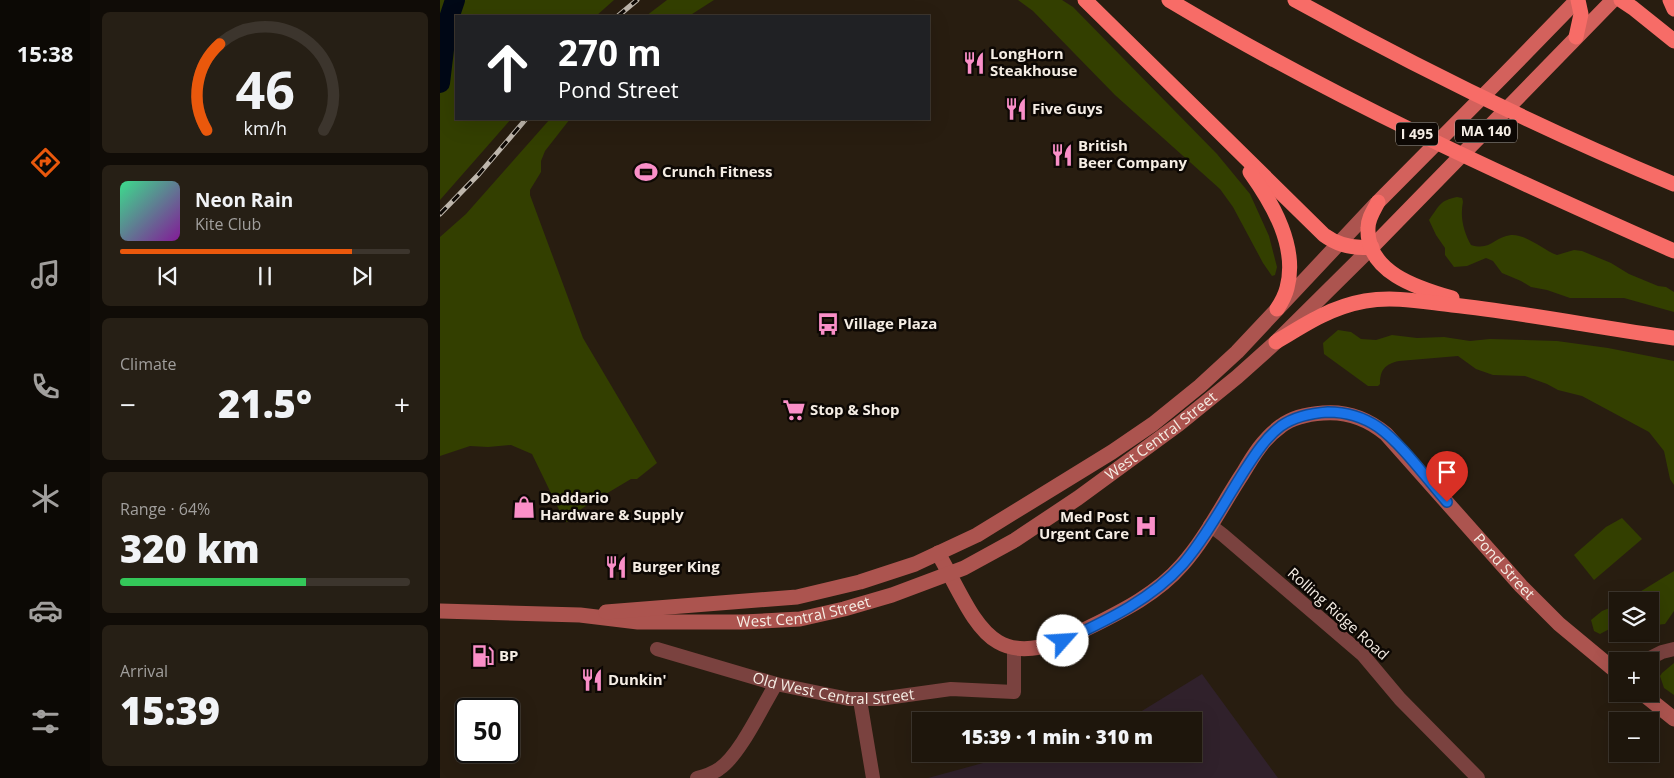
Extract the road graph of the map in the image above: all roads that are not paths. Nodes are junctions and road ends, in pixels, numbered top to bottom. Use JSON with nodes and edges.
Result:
{"nodes":[{"id":1,"x":1085,"y":0,"type":"edge"},
{"id":2,"x":1169,"y":0,"type":"edge"},
{"id":3,"x":1295,"y":0,"type":"edge"},
{"id":4,"x":1578,"y":0,"type":"edge"},
{"id":5,"x":1613,"y":0,"type":"edge"},
{"id":6,"x":1621,"y":0,"type":"edge"},
{"id":7,"x":1670,"y":0,"type":"edge"},
{"id":8,"x":1674,"y":9,"type":"edge"},
{"id":9,"x":1576,"y":37,"type":"junction"},
{"id":10,"x":1674,"y":41,"type":"edge"},
{"id":11,"x":1227,"y":140,"type":"junction"},
{"id":12,"x":1674,"y":184,"type":"edge"},
{"id":13,"x":1378,"y":202,"type":"junction"},
{"id":14,"x":1338,"y":244,"type":"junction"},
{"id":15,"x":1372,"y":247,"type":"junction"},
{"id":16,"x":1674,"y":251,"type":"edge"},
{"id":17,"x":1277,"y":309,"type":"junction"},
{"id":18,"x":1498,"y":310,"type":"junction"},
{"id":19,"x":1674,"y":338,"type":"edge"},
{"id":20,"x":1276,"y":342,"type":"junction"},
{"id":21,"x":1210,"y":525,"type":"junction"},
{"id":22,"x":938,"y":553,"type":"junction"},
{"id":23,"x":950,"y":574,"type":"junction"},
{"id":24,"x":440,"y":611,"type":"edge"},
{"id":25,"x":580,"y":615,"type":"junction"},
{"id":26,"x":1014,"y":648,"type":"junction"},
{"id":27,"x":657,"y":649,"type":"dead end"},
{"id":28,"x":1674,"y":649,"type":"edge"},
{"id":29,"x":1659,"y":654,"type":"edge"},
{"id":30,"x":1609,"y":666,"type":"edge"},
{"id":31,"x":776,"y":684,"type":"junction"},
{"id":32,"x":860,"y":700,"type":"junction"},
{"id":33,"x":1653,"y":702,"type":"edge"},
{"id":34,"x":1674,"y":719,"type":"edge"},
{"id":35,"x":697,"y":778,"type":"edge"},
{"id":36,"x":873,"y":778,"type":"edge"},
{"id":37,"x":1478,"y":778,"type":"edge"}],
"edges":[{"from":1,"to":11,"type":"highway"},
{"from":2,"to":16,"type":"highway","number":"I 495"},
{"from":3,"to":12,"type":"highway"},
{"from":4,"to":9,"type":"highway"},
{"from":4,"to":13,"type":"main road","name":"West Central Street","number":"MA 140"},
{"from":5,"to":9,"type":"main road","name":"West Central Street","number":"MA 140"},
{"from":6,"to":10,"type":"highway"},
{"from":7,"to":8,"type":"highway"},
{"from":9,"to":15,"type":"main road","name":"West Central Street","number":"MA 140"},
{"from":11,"to":14,"type":"highway"},
{"from":11,"to":17,"type":"highway"},
{"from":13,"to":14,"type":"main road","name":"West Central Street","number":"MA 140"},
{"from":13,"to":15,"type":"highway"},
{"from":14,"to":15,"type":"highway"},
{"from":14,"to":17,"type":"main road","name":"West Central Street","number":"MA 140"},
{"from":15,"to":18,"type":"highway"},
{"from":15,"to":20,"type":"main road","name":"West Central Street","number":"MA 140"},
{"from":17,"to":22,"type":"main road","name":"West Central Street","number":"MA 140"},
{"from":18,"to":19,"type":"highway"},
{"from":18,"to":20,"type":"highway"},
{"from":20,"to":23,"type":"main road","name":"West Central Street","number":"MA 140"},
{"from":21,"to":26,"type":"main road"},
{"from":21,"to":30,"type":"main road","name":"Pond Street"},
{"from":21,"to":37,"type":"street","name":"Rolling Ridge Road"},
{"from":22,"to":23,"type":"main road"},
{"from":22,"to":25,"type":"main road","name":"West Central Street","number":"MA 140"},
{"from":23,"to":25,"type":"main road","name":"West Central Street","number":"MA 140"},
{"from":23,"to":26,"type":"main road"},
{"from":24,"to":25,"type":"main road","name":"West Central Street","number":"MA 140"},
{"from":26,"to":32,"type":"street","name":"Old West Central Street"},
{"from":27,"to":31,"type":"street","name":"Old West Central Street"},
{"from":28,"to":29,"type":"street"},
{"from":31,"to":32,"type":"street","name":"Old West Central Street"},
{"from":31,"to":35,"type":"street"},
{"from":32,"to":36,"type":"street"},
{"from":33,"to":34,"type":"main road"}]}
